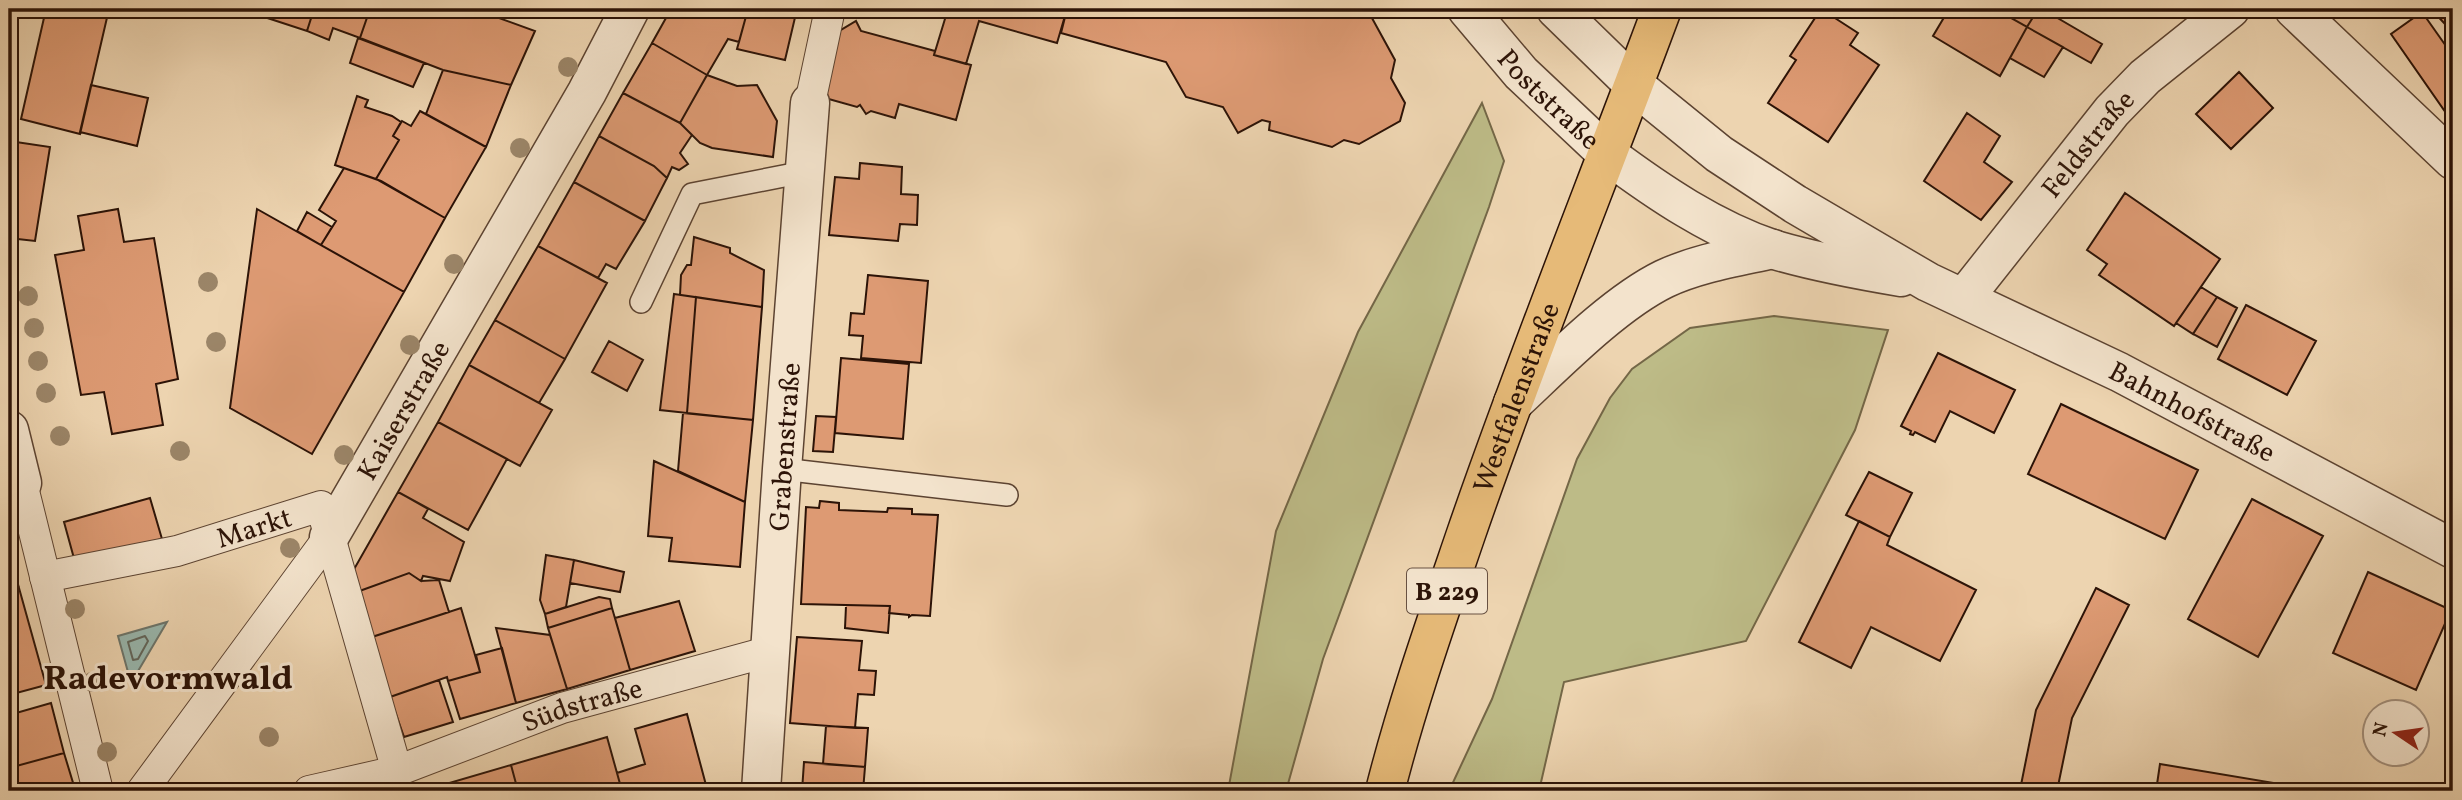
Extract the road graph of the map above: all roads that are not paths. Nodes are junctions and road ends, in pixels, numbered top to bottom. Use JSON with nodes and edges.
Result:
{"nodes":[{"id":1,"x":830,"y":9,"type":"edge"},
{"id":2,"x":1467,"y":9,"type":"edge"},
{"id":3,"x":1556,"y":9,"type":"edge"},
{"id":4,"x":1662,"y":9,"type":"edge"},
{"id":5,"x":2230,"y":9,"type":"edge"},
{"id":6,"x":2294,"y":9,"type":"edge"},
{"id":7,"x":624,"y":10,"type":"edge"},
{"id":8,"x":1634,"y":86,"type":"junction"},
{"id":9,"x":810,"y":103,"type":"joint"},
{"id":10,"x":1607,"y":154,"type":"junction"},
{"id":11,"x":2453,"y":160,"type":"edge"},
{"id":12,"x":804,"y":172,"type":"junction"},
{"id":13,"x":1773,"y":249,"type":"junction"},
{"id":14,"x":1928,"y":282,"type":"junction"},
{"id":15,"x":1964,"y":298,"type":"junction"},
{"id":16,"x":641,"y":302,"type":"dead end"},
{"id":17,"x":1513,"y":402,"type":"junction"},
{"id":18,"x":9,"y":430,"type":"edge"},
{"id":19,"x":782,"y":469,"type":"junction"},
{"id":20,"x":15,"y":484,"type":"edge"},
{"id":21,"x":1007,"y":495,"type":"dead end"},
{"id":22,"x":329,"y":537,"type":"junction"},
{"id":23,"x":2453,"y":549,"type":"edge"},
{"id":24,"x":45,"y":577,"type":"junction"},
{"id":25,"x":771,"y":651,"type":"junction"},
{"id":26,"x":397,"y":771,"type":"junction"},
{"id":27,"x":98,"y":791,"type":"edge"},
{"id":28,"x":142,"y":791,"type":"edge"},
{"id":29,"x":309,"y":791,"type":"edge"},
{"id":30,"x":761,"y":791,"type":"edge"},
{"id":31,"x":1385,"y":791,"type":"edge"}],
"edges":[{"from":1,"to":9,"type":"street"},
{"from":2,"to":10,"type":"street","name":"Poststraße"},
{"from":3,"to":8,"type":"street"},
{"from":4,"to":8,"type":"main road","name":"Westfalenstraße","number":"B 229"},
{"from":5,"to":15,"type":"street","name":"Feldstraße"},
{"from":6,"to":11,"type":"street"},
{"from":7,"to":22,"type":"street","name":"Kaiserstraße"},
{"from":8,"to":10,"type":"main road","name":"Westfalenstraße","number":"B 229"},
{"from":8,"to":14,"type":"street","name":"Bahnhofstraße"},
{"from":9,"to":12,"type":"street","name":"Grabenstraße"},
{"from":10,"to":13,"type":"street","name":"Bahnhofstraße"},
{"from":10,"to":17,"type":"main road","name":"Westfalenstraße","number":"B 229"},
{"from":12,"to":16,"type":"lane"},
{"from":12,"to":19,"type":"street","name":"Grabenstraße"},
{"from":13,"to":14,"type":"street","name":"Bahnhofstraße"},
{"from":13,"to":17,"type":"street"},
{"from":14,"to":15,"type":"street","name":"Bahnhofstraße"},
{"from":15,"to":23,"type":"street","name":"Bahnhofstraße"},
{"from":17,"to":31,"type":"main road","name":"Westfalenstraße","number":"B 229"},
{"from":18,"to":20,"type":"street"},
{"from":19,"to":21,"type":"lane"},
{"from":19,"to":25,"type":"street","name":"Grabenstraße"},
{"from":20,"to":24,"type":"street"},
{"from":22,"to":24,"type":"street","name":"Markt"},
{"from":22,"to":26,"type":"street","name":"Markt"},
{"from":22,"to":28,"type":"street","name":"Kaiserstraße"},
{"from":24,"to":27,"type":"street"},
{"from":25,"to":26,"type":"street","name":"Südstraße"},
{"from":25,"to":30,"type":"street","name":"Grabenstraße"},
{"from":26,"to":29,"type":"street"}]}
